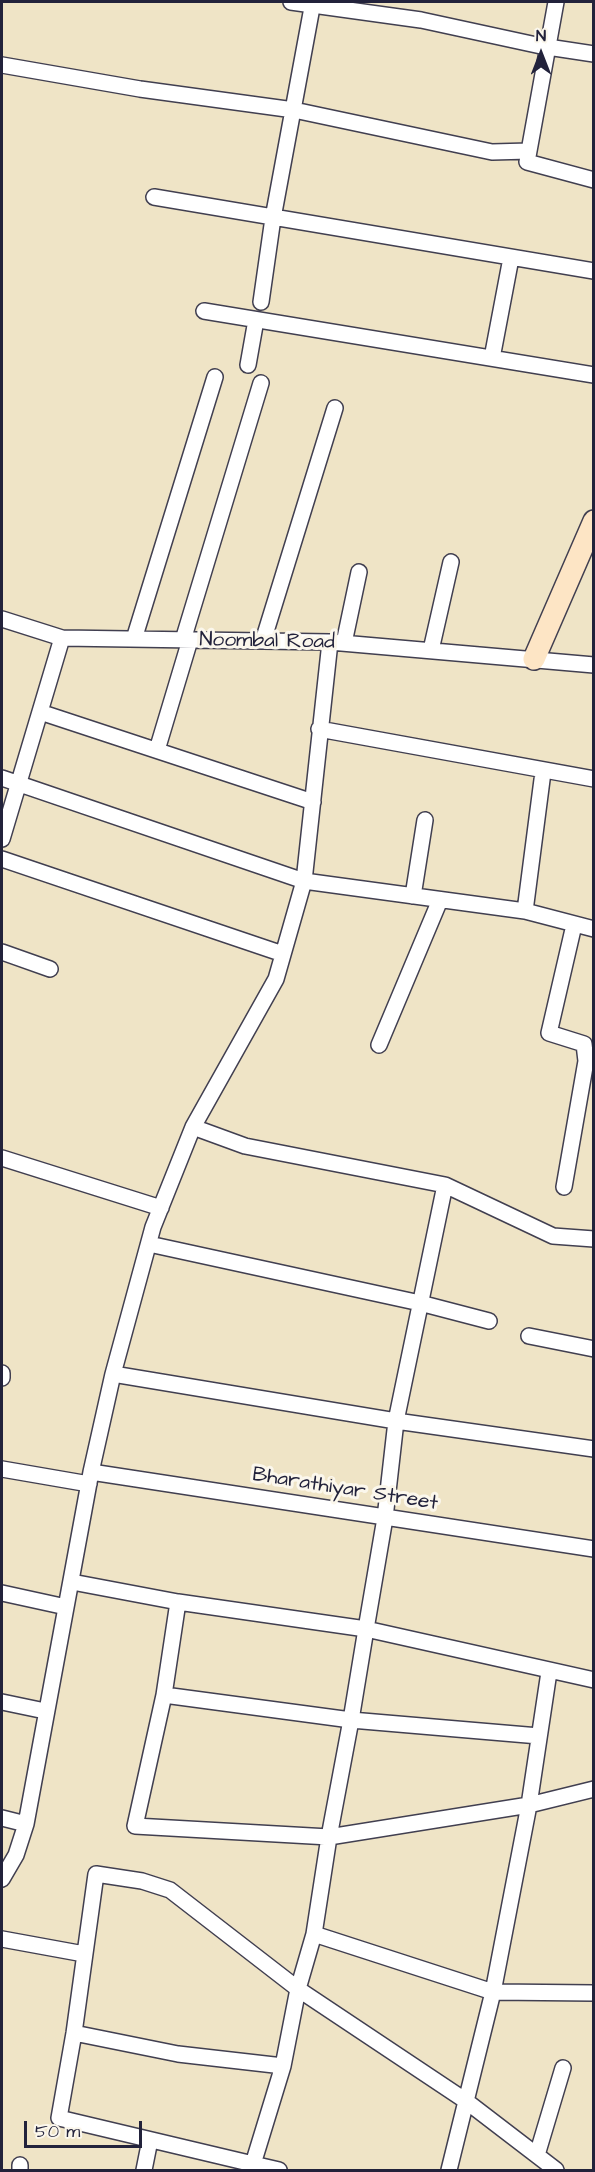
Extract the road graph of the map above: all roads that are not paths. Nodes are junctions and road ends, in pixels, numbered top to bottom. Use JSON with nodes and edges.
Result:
{"nodes":[{"id":1,"x":291,"y":2,"type":"edge"},
{"id":2,"x":556,"y":2,"type":"edge"},
{"id":3,"x":313,"y":3,"type":"edge"},
{"id":4,"x":546,"y":47,"type":"junction"},
{"id":5,"x":594,"y":54,"type":"edge"},
{"id":6,"x":2,"y":65,"type":"edge"},
{"id":7,"x":294,"y":110,"type":"junction"},
{"id":8,"x":528,"y":151,"type":"junction"},
{"id":9,"x":594,"y":180,"type":"edge"},
{"id":10,"x":154,"y":197,"type":"dead end"},
{"id":11,"x":273,"y":218,"type":"junction"},
{"id":12,"x":511,"y":258,"type":"junction"},
{"id":13,"x":594,"y":271,"type":"edge"},
{"id":14,"x":261,"y":302,"type":"dead end"},
{"id":15,"x":204,"y":312,"type":"dead end"},
{"id":16,"x":256,"y":320,"type":"junction"},
{"id":17,"x":492,"y":358,"type":"junction"},
{"id":18,"x":248,"y":365,"type":"dead end"},
{"id":19,"x":594,"y":375,"type":"edge"},
{"id":20,"x":215,"y":377,"type":"dead end"},
{"id":21,"x":261,"y":383,"type":"dead end"},
{"id":22,"x":335,"y":408,"type":"dead end"},
{"id":23,"x":594,"y":520,"type":"edge"},
{"id":24,"x":450,"y":562,"type":"dead end"},
{"id":25,"x":359,"y":572,"type":"dead end"},
{"id":26,"x":2,"y":619,"type":"edge"},
{"id":27,"x":62,"y":638,"type":"junction"},
{"id":28,"x":134,"y":639,"type":"junction"},
{"id":29,"x":186,"y":640,"type":"junction"},
{"id":30,"x":263,"y":641,"type":"junction"},
{"id":31,"x":337,"y":643,"type":"junction"},
{"id":32,"x":431,"y":650,"type":"junction"},
{"id":33,"x":534,"y":659,"type":"junction"},
{"id":34,"x":594,"y":665,"type":"edge"},
{"id":35,"x":39,"y":712,"type":"junction"},
{"id":36,"x":319,"y":729,"type":"junction"},
{"id":37,"x":156,"y":750,"type":"junction"},
{"id":38,"x":543,"y":772,"type":"junction"},
{"id":39,"x":2,"y":778,"type":"edge"},
{"id":40,"x":594,"y":779,"type":"edge"},
{"id":41,"x":19,"y":785,"type":"junction"},
{"id":42,"x":313,"y":802,"type":"junction"},
{"id":43,"x":425,"y":820,"type":"dead end"},
{"id":44,"x":2,"y":838,"type":"edge"},
{"id":45,"x":2,"y":859,"type":"edge"},
{"id":46,"x":304,"y":881,"type":"junction"},
{"id":47,"x":412,"y":896,"type":"junction"},
{"id":48,"x":440,"y":900,"type":"junction"},
{"id":49,"x":525,"y":911,"type":"junction"},
{"id":50,"x":574,"y":925,"type":"junction"},
{"id":51,"x":594,"y":929,"type":"edge"},
{"id":52,"x":2,"y":952,"type":"edge"},
{"id":53,"x":284,"y":954,"type":"junction"},
{"id":54,"x":50,"y":969,"type":"dead end"},
{"id":55,"x":379,"y":1046,"type":"dead end"},
{"id":56,"x":193,"y":1127,"type":"junction"},
{"id":57,"x":2,"y":1158,"type":"edge"},
{"id":58,"x":445,"y":1185,"type":"junction"},
{"id":59,"x":564,"y":1186,"type":"dead end"},
{"id":60,"x":161,"y":1208,"type":"junction"},
{"id":61,"x":594,"y":1239,"type":"edge"},
{"id":62,"x":149,"y":1244,"type":"junction"},
{"id":63,"x":420,"y":1303,"type":"junction"},
{"id":64,"x":489,"y":1321,"type":"dead end"},
{"id":65,"x":529,"y":1336,"type":"dead end"},
{"id":66,"x":594,"y":1349,"type":"edge"},
{"id":67,"x":2,"y":1373,"type":"edge"},
{"id":68,"x":113,"y":1374,"type":"junction"},
{"id":69,"x":2,"y":1378,"type":"edge"},
{"id":70,"x":396,"y":1421,"type":"junction"},
{"id":71,"x":594,"y":1449,"type":"edge"},
{"id":72,"x":2,"y":1469,"type":"edge"},
{"id":73,"x":90,"y":1478,"type":"junction"},
{"id":74,"x":385,"y":1518,"type":"junction"},
{"id":75,"x":594,"y":1549,"type":"edge"},
{"id":76,"x":72,"y":1582,"type":"junction"},
{"id":77,"x":2,"y":1593,"type":"edge"},
{"id":78,"x":178,"y":1602,"type":"junction"},
{"id":79,"x":66,"y":1607,"type":"junction"},
{"id":80,"x":366,"y":1629,"type":"junction"},
{"id":81,"x":549,"y":1672,"type":"junction"},
{"id":82,"x":594,"y":1680,"type":"edge"},
{"id":83,"x":164,"y":1695,"type":"junction"},
{"id":84,"x":2,"y":1702,"type":"edge"},
{"id":85,"x":45,"y":1711,"type":"junction"},
{"id":86,"x":351,"y":1720,"type":"junction"},
{"id":87,"x":539,"y":1736,"type":"junction"},
{"id":88,"x":594,"y":1789,"type":"edge"},
{"id":89,"x":529,"y":1805,"type":"junction"},
{"id":90,"x":2,"y":1818,"type":"edge"},
{"id":91,"x":26,"y":1824,"type":"junction"},
{"id":92,"x":329,"y":1837,"type":"junction"},
{"id":93,"x":2,"y":1880,"type":"edge"},
{"id":94,"x":314,"y":1934,"type":"junction"},
{"id":95,"x":2,"y":1939,"type":"edge"},
{"id":96,"x":84,"y":1954,"type":"junction"},
{"id":97,"x":298,"y":1989,"type":"junction"},
{"id":98,"x":493,"y":1992,"type":"junction"},
{"id":99,"x":594,"y":1993,"type":"edge"},
{"id":100,"x":74,"y":2033,"type":"junction"},
{"id":101,"x":283,"y":2066,"type":"junction"},
{"id":102,"x":563,"y":2068,"type":"dead end"},
{"id":103,"x":466,"y":2101,"type":"junction"},
{"id":104,"x":150,"y":2140,"type":"junction"},
{"id":105,"x":537,"y":2155,"type":"junction"},
{"id":106,"x":252,"y":2167,"type":"edge"},
{"id":107,"x":144,"y":2170,"type":"edge"},
{"id":108,"x":279,"y":2170,"type":"edge"},
{"id":109,"x":449,"y":2170,"type":"edge"},
{"id":110,"x":556,"y":2170,"type":"edge"}],
"edges":[{"from":1,"to":3,"type":"street"},
{"from":2,"to":4,"type":"street"},
{"from":3,"to":4,"type":"street"},
{"from":3,"to":7,"type":"street"},
{"from":4,"to":5,"type":"street"},
{"from":4,"to":8,"type":"street"},
{"from":6,"to":7,"type":"street"},
{"from":7,"to":8,"type":"street"},
{"from":7,"to":11,"type":"street"},
{"from":8,"to":9,"type":"street"},
{"from":10,"to":11,"type":"street"},
{"from":11,"to":12,"type":"street"},
{"from":11,"to":14,"type":"street"},
{"from":12,"to":13,"type":"street"},
{"from":12,"to":17,"type":"street"},
{"from":15,"to":16,"type":"street"},
{"from":16,"to":17,"type":"street"},
{"from":16,"to":18,"type":"street"},
{"from":17,"to":19,"type":"street"},
{"from":20,"to":28,"type":"street"},
{"from":21,"to":29,"type":"street"},
{"from":22,"to":30,"type":"street"},
{"from":23,"to":33,"type":"street"},
{"from":24,"to":32,"type":"street"},
{"from":25,"to":31,"type":"street"},
{"from":26,"to":27,"type":"street","name":"Noombal Road"},
{"from":27,"to":28,"type":"street","name":"Noombal Road"},
{"from":27,"to":35,"type":"street"},
{"from":28,"to":29,"type":"street","name":"Noombal Road"},
{"from":29,"to":30,"type":"street","name":"Noombal Road"},
{"from":29,"to":37,"type":"street"},
{"from":30,"to":31,"type":"street","name":"Noombal Road"},
{"from":31,"to":32,"type":"street","name":"Noombal Road"},
{"from":31,"to":36,"type":"street"},
{"from":32,"to":33,"type":"street","name":"Noombal Road"},
{"from":33,"to":34,"type":"street","name":"Noombal Road"},
{"from":35,"to":37,"type":"street"},
{"from":35,"to":41,"type":"street"},
{"from":36,"to":38,"type":"street"},
{"from":36,"to":42,"type":"street"},
{"from":37,"to":42,"type":"street"},
{"from":38,"to":40,"type":"street"},
{"from":38,"to":49,"type":"street"},
{"from":39,"to":41,"type":"street"},
{"from":41,"to":44,"type":"street"},
{"from":41,"to":46,"type":"street"},
{"from":42,"to":46,"type":"street"},
{"from":43,"to":47,"type":"street"},
{"from":45,"to":53,"type":"street"},
{"from":46,"to":47,"type":"street"},
{"from":46,"to":53,"type":"street"},
{"from":47,"to":48,"type":"street"},
{"from":48,"to":49,"type":"street"},
{"from":48,"to":55,"type":"street"},
{"from":49,"to":50,"type":"street"},
{"from":50,"to":51,"type":"street"},
{"from":50,"to":59,"type":"street"},
{"from":52,"to":54,"type":"street"},
{"from":53,"to":56,"type":"street"},
{"from":56,"to":58,"type":"street"},
{"from":56,"to":60,"type":"street"},
{"from":57,"to":60,"type":"street"},
{"from":58,"to":61,"type":"street"},
{"from":58,"to":63,"type":"street"},
{"from":60,"to":62,"type":"street"},
{"from":62,"to":63,"type":"street"},
{"from":62,"to":68,"type":"street"},
{"from":63,"to":64,"type":"street"},
{"from":63,"to":70,"type":"street"},
{"from":65,"to":66,"type":"street"},
{"from":67,"to":69,"type":"street"},
{"from":68,"to":70,"type":"street"},
{"from":68,"to":73,"type":"street"},
{"from":70,"to":71,"type":"street"},
{"from":70,"to":74,"type":"street"},
{"from":72,"to":73,"type":"street","name":"Bharathiyar Street"},
{"from":73,"to":74,"type":"street","name":"Bharathiyar Street"},
{"from":73,"to":76,"type":"street"},
{"from":74,"to":75,"type":"street","name":"Bharathiyar Street"},
{"from":74,"to":80,"type":"street"},
{"from":76,"to":78,"type":"street"},
{"from":76,"to":79,"type":"street"},
{"from":77,"to":79,"type":"street"},
{"from":78,"to":80,"type":"street"},
{"from":78,"to":83,"type":"street"},
{"from":79,"to":85,"type":"street"},
{"from":80,"to":81,"type":"street"},
{"from":80,"to":86,"type":"street"},
{"from":81,"to":82,"type":"street"},
{"from":81,"to":87,"type":"street"},
{"from":83,"to":86,"type":"street"},
{"from":83,"to":92,"type":"street"},
{"from":84,"to":85,"type":"street"},
{"from":85,"to":91,"type":"street"},
{"from":86,"to":87,"type":"street"},
{"from":86,"to":92,"type":"street"},
{"from":87,"to":89,"type":"street"},
{"from":88,"to":89,"type":"street"},
{"from":89,"to":92,"type":"street"},
{"from":89,"to":98,"type":"street"},
{"from":90,"to":91,"type":"street"},
{"from":91,"to":93,"type":"street"},
{"from":92,"to":94,"type":"street"},
{"from":94,"to":97,"type":"street"},
{"from":94,"to":98,"type":"street"},
{"from":95,"to":96,"type":"street"},
{"from":96,"to":97,"type":"street"},
{"from":96,"to":100,"type":"street"},
{"from":97,"to":101,"type":"street"},
{"from":97,"to":103,"type":"street"},
{"from":98,"to":99,"type":"street"},
{"from":98,"to":103,"type":"street"},
{"from":100,"to":101,"type":"street"},
{"from":100,"to":104,"type":"street"},
{"from":101,"to":106,"type":"street"},
{"from":102,"to":105,"type":"street"},
{"from":103,"to":105,"type":"street"},
{"from":103,"to":109,"type":"street"},
{"from":104,"to":106,"type":"street"},
{"from":104,"to":107,"type":"street"},
{"from":105,"to":110,"type":"street"},
{"from":106,"to":108,"type":"street"}]}
